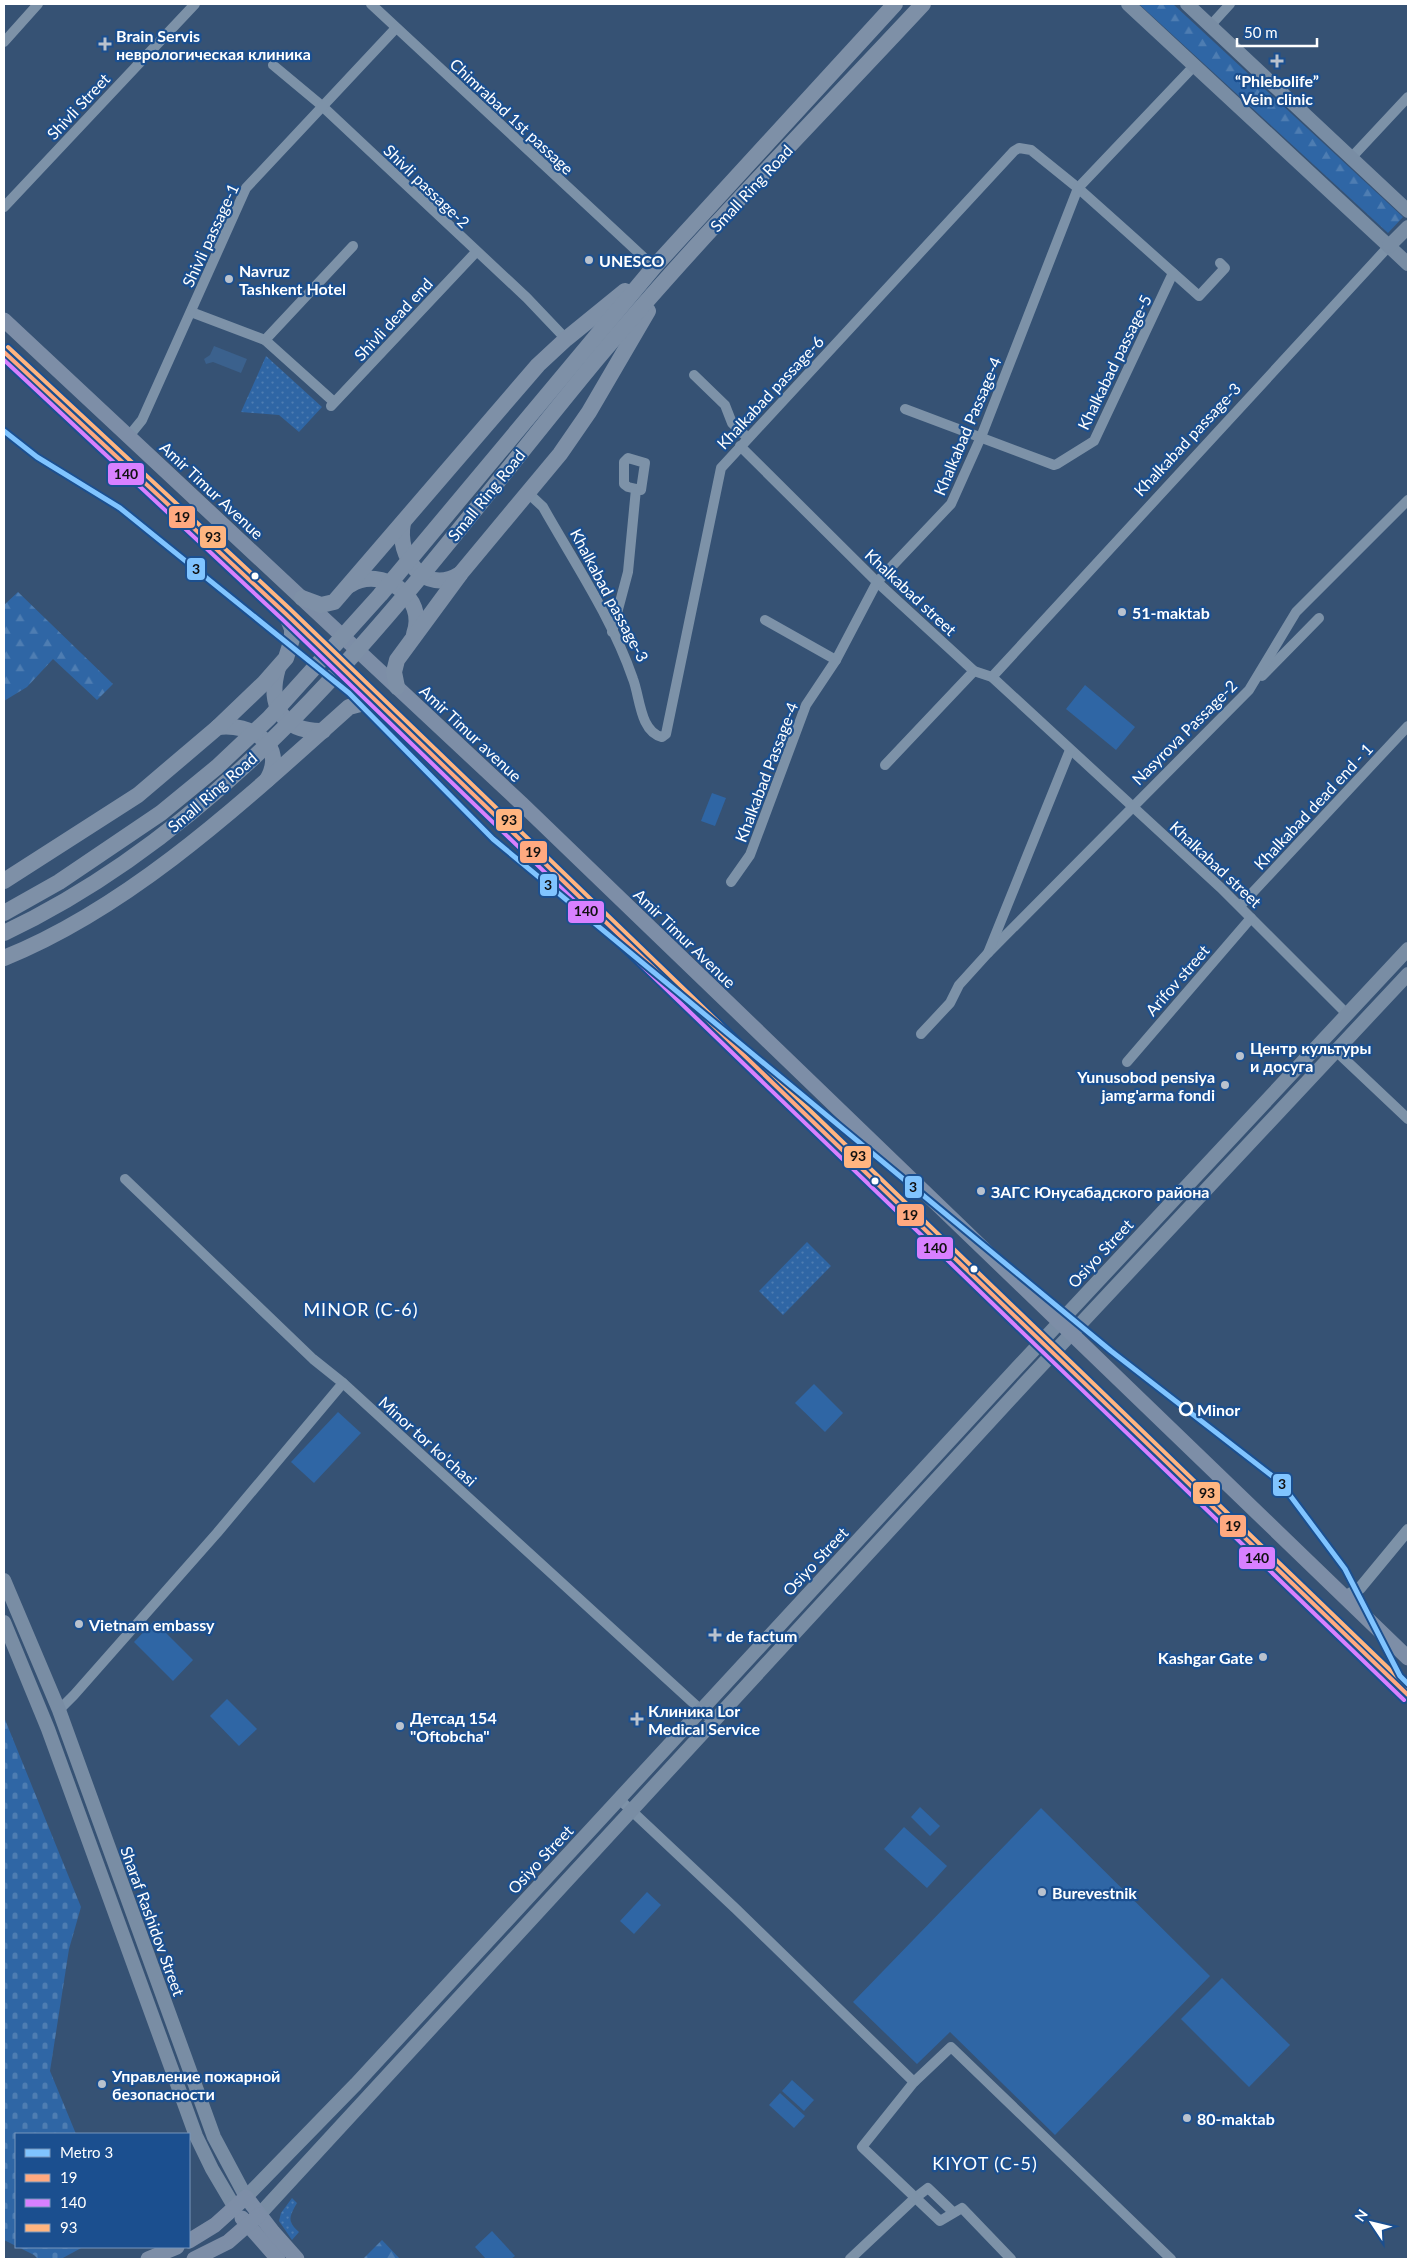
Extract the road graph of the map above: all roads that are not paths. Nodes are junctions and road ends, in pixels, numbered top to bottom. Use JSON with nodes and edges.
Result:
{"nodes":[{"id":1,"x":38,"y":4,"type":"edge"},
{"id":2,"x":371,"y":4,"type":"edge"},
{"id":3,"x":895,"y":4,"type":"edge"},
{"id":4,"x":923,"y":4,"type":"edge"},
{"id":5,"x":1128,"y":4,"type":"edge"},
{"id":6,"x":1186,"y":4,"type":"edge"},
{"id":7,"x":1230,"y":4,"type":"edge"},
{"id":8,"x":191,"y":5,"type":"edge"},
{"id":9,"x":1210,"y":26,"type":"junction"},
{"id":10,"x":396,"y":28,"type":"junction"},
{"id":11,"x":4,"y":42,"type":"edge"},
{"id":12,"x":273,"y":65,"type":"dead end"},
{"id":13,"x":1195,"y":65,"type":"junction"},
{"id":14,"x":1408,"y":97,"type":"edge"},
{"id":15,"x":321,"y":106,"type":"junction"},
{"id":16,"x":1351,"y":158,"type":"junction"},
{"id":17,"x":1078,"y":188,"type":"junction"},
{"id":18,"x":4,"y":207,"type":"edge"},
{"id":19,"x":1408,"y":211,"type":"edge"},
{"id":20,"x":1408,"y":226,"type":"edge"},
{"id":21,"x":353,"y":246,"type":"dead end"},
{"id":22,"x":1389,"y":246,"type":"junction"},
{"id":23,"x":476,"y":252,"type":"junction"},
{"id":24,"x":1220,"y":263,"type":"dead end"},
{"id":25,"x":1408,"y":264,"type":"edge"},
{"id":26,"x":654,"y":267,"type":"junction"},
{"id":27,"x":1173,"y":273,"type":"junction"},
{"id":28,"x":666,"y":278,"type":"junction"},
{"id":29,"x":191,"y":312,"type":"junction"},
{"id":30,"x":4,"y":320,"type":"edge"},
{"id":31,"x":562,"y":335,"type":"junction"},
{"id":32,"x":265,"y":340,"type":"junction"},
{"id":33,"x":4,"y":352,"type":"edge"},
{"id":34,"x":593,"y":352,"type":"junction"},
{"id":35,"x":694,"y":375,"type":"dead end"},
{"id":36,"x":904,"y":408,"type":"dead end"},
{"id":37,"x":129,"y":436,"type":"junction"},
{"id":38,"x":981,"y":437,"type":"junction"},
{"id":39,"x":748,"y":438,"type":"junction"},
{"id":40,"x":740,"y":446,"type":"junction"},
{"id":41,"x":636,"y":489,"type":"dead end"},
{"id":42,"x":528,"y":494,"type":"junction"},
{"id":43,"x":1408,"y":500,"type":"edge"},
{"id":44,"x":403,"y":523,"type":"junction"},
{"id":45,"x":461,"y":573,"type":"junction"},
{"id":46,"x":877,"y":582,"type":"junction"},
{"id":47,"x":350,"y":585,"type":"junction"},
{"id":48,"x":302,"y":598,"type":"junction"},
{"id":49,"x":286,"y":614,"type":"junction"},
{"id":50,"x":1319,"y":618,"type":"dead end"},
{"id":51,"x":765,"y":620,"type":"dead end"},
{"id":52,"x":612,"y":632,"type":"junction"},
{"id":53,"x":412,"y":638,"type":"junction"},
{"id":54,"x":836,"y":660,"type":"junction"},
{"id":55,"x":278,"y":668,"type":"junction"},
{"id":56,"x":974,"y":671,"type":"junction"},
{"id":57,"x":992,"y":677,"type":"junction"},
{"id":58,"x":397,"y":687,"type":"junction"},
{"id":59,"x":1248,"y":690,"type":"junction"},
{"id":60,"x":380,"y":705,"type":"junction"},
{"id":61,"x":1408,"y":726,"type":"edge"},
{"id":62,"x":218,"y":727,"type":"junction"},
{"id":63,"x":323,"y":731,"type":"junction"},
{"id":64,"x":666,"y":734,"type":"joint"},
{"id":65,"x":1070,"y":750,"type":"junction"},
{"id":66,"x":885,"y":765,"type":"dead end"},
{"id":67,"x":266,"y":782,"type":"junction"},
{"id":68,"x":1132,"y":806,"type":"junction"},
{"id":69,"x":575,"y":856,"type":"junction"},
{"id":70,"x":558,"y":875,"type":"junction"},
{"id":71,"x":4,"y":881,"type":"edge"},
{"id":72,"x":731,"y":882,"type":"dead end"},
{"id":73,"x":1240,"y":906,"type":"junction"},
{"id":74,"x":4,"y":913,"type":"edge"},
{"id":75,"x":1251,"y":918,"type":"junction"},
{"id":76,"x":4,"y":933,"type":"edge"},
{"id":77,"x":1408,"y":949,"type":"edge"},
{"id":78,"x":988,"y":953,"type":"junction"},
{"id":79,"x":4,"y":958,"type":"edge"},
{"id":80,"x":1408,"y":974,"type":"edge"},
{"id":81,"x":1347,"y":1014,"type":"junction"},
{"id":82,"x":921,"y":1034,"type":"dead end"},
{"id":83,"x":1336,"y":1051,"type":"junction"},
{"id":84,"x":1127,"y":1062,"type":"dead end"},
{"id":85,"x":1408,"y":1119,"type":"edge"},
{"id":86,"x":895,"y":1164,"type":"junction"},
{"id":87,"x":125,"y":1179,"type":"dead end"},
{"id":88,"x":879,"y":1185,"type":"junction"},
{"id":89,"x":1059,"y":1323,"type":"junction"},
{"id":90,"x":1070,"y":1335,"type":"junction"},
{"id":91,"x":1042,"y":1342,"type":"junction"},
{"id":92,"x":1053,"y":1353,"type":"junction"},
{"id":93,"x":343,"y":1383,"type":"junction"},
{"id":94,"x":1408,"y":1530,"type":"edge"},
{"id":95,"x":4,"y":1580,"type":"edge"},
{"id":96,"x":1345,"y":1597,"type":"junction"},
{"id":97,"x":1324,"y":1616,"type":"junction"},
{"id":98,"x":4,"y":1622,"type":"edge"},
{"id":99,"x":1408,"y":1658,"type":"edge"},
{"id":100,"x":1408,"y":1696,"type":"edge"},
{"id":101,"x":59,"y":1710,"type":"junction"},
{"id":102,"x":701,"y":1710,"type":"junction"},
{"id":103,"x":713,"y":1721,"type":"junction"},
{"id":104,"x":619,"y":1799,"type":"junction"},
{"id":105,"x":631,"y":1810,"type":"junction"},
{"id":106,"x":914,"y":2082,"type":"junction"},
{"id":107,"x":246,"y":2197,"type":"junction"},
{"id":108,"x":914,"y":2198,"type":"junction"},
{"id":109,"x":235,"y":2208,"type":"junction"},
{"id":110,"x":953,"y":2212,"type":"junction"},
{"id":111,"x":259,"y":2215,"type":"junction"},
{"id":112,"x":247,"y":2226,"type":"junction"},
{"id":113,"x":190,"y":2239,"type":"edge"},
{"id":114,"x":174,"y":2248,"type":"edge"},
{"id":115,"x":148,"y":2259,"type":"edge"},
{"id":116,"x":194,"y":2259,"type":"edge"},
{"id":117,"x":278,"y":2259,"type":"edge"},
{"id":118,"x":297,"y":2259,"type":"edge"},
{"id":119,"x":850,"y":2259,"type":"edge"},
{"id":120,"x":1011,"y":2259,"type":"edge"},
{"id":121,"x":1171,"y":2259,"type":"edge"}],
"edges":[{"from":1,"to":11,"type":"street"},
{"from":2,"to":10,"type":"street"},
{"from":3,"to":26,"type":"highway","name":"Small Ring Road"},
{"from":4,"to":28,"type":"highway","name":"Small Ring Road"},
{"from":5,"to":13,"type":"main road"},
{"from":6,"to":9,"type":"main road"},
{"from":7,"to":9,"type":"street"},
{"from":8,"to":18,"type":"street","name":"Shivli Street"},
{"from":9,"to":16,"type":"main road"},
{"from":10,"to":15,"type":"street","name":"Shivli passage-1"},
{"from":10,"to":26,"type":"street"},
{"from":12,"to":15,"type":"street","name":"Shivli passage-2"},
{"from":13,"to":17,"type":"street","name":"Khalkabad Passage-4"},
{"from":13,"to":22,"type":"main road"},
{"from":14,"to":16,"type":"street"},
{"from":15,"to":23,"type":"street","name":"Shivli passage-2"},
{"from":15,"to":29,"type":"street","name":"Shivli passage-1"},
{"from":16,"to":19,"type":"main road"},
{"from":17,"to":27,"type":"street"},
{"from":17,"to":38,"type":"street","name":"Khalkabad Passage-4"},
{"from":17,"to":39,"type":"street","name":"Khalkabad passage-6"},
{"from":20,"to":22,"type":"main road","name":"Khalkabad passage-3"},
{"from":21,"to":32,"type":"street"},
{"from":22,"to":25,"type":"main road"},
{"from":22,"to":57,"type":"street","name":"Khalkabad passage-3"},
{"from":23,"to":31,"type":"street","name":"Shivli passage-2"},
{"from":23,"to":32,"type":"street","name":"Shivli dead end"},
{"from":24,"to":27,"type":"street"},
{"from":26,"to":31,"type":"highway"},
{"from":26,"to":34,"type":"highway","name":"Small Ring Road"},
{"from":27,"to":38,"type":"street","name":"Khalkabad passage-5"},
{"from":28,"to":34,"type":"highway","name":"Small Ring Road"},
{"from":28,"to":42,"type":"highway"},
{"from":29,"to":32,"type":"street"},
{"from":29,"to":37,"type":"street","name":"Shivli passage-1"},
{"from":30,"to":37,"type":"main road","name":"Amir Timur Avenue"},
{"from":31,"to":44,"type":"highway"},
{"from":33,"to":49,"type":"main road"},
{"from":34,"to":74,"type":"highway","name":"Small Ring Road"},
{"from":34,"to":76,"type":"highway","name":"Small Ring Road"},
{"from":35,"to":39,"type":"street"},
{"from":36,"to":38,"type":"street","name":"Khalkabad passage-5"},
{"from":37,"to":48,"type":"main road","name":"Amir Timur Avenue"},
{"from":38,"to":46,"type":"street","name":"Khalkabad Passage-4"},
{"from":39,"to":40,"type":"street","name":"Khalkabad passage-6"},
{"from":40,"to":46,"type":"street","name":"Khalkabad street"},
{"from":40,"to":64,"type":"street","name":"Khalkabad passage-6"},
{"from":41,"to":52,"type":"street"},
{"from":42,"to":45,"type":"highway"},
{"from":42,"to":52,"type":"street","name":"Khalkabad passage-3"},
{"from":43,"to":59,"type":"street","name":"Nasyrova Passage-2"},
{"from":44,"to":45,"type":"highway"},
{"from":44,"to":47,"type":"highway"},
{"from":45,"to":53,"type":"highway"},
{"from":46,"to":54,"type":"street","name":"Khalkabad Passage-4"},
{"from":46,"to":56,"type":"street","name":"Khalkabad street"},
{"from":47,"to":48,"type":"highway"},
{"from":47,"to":53,"type":"highway"},
{"from":48,"to":58,"type":"main road","name":"Amir Timur Avenue"},
{"from":49,"to":55,"type":"highway"},
{"from":49,"to":60,"type":"main road"},
{"from":50,"to":59,"type":"street"},
{"from":51,"to":54,"type":"street"},
{"from":52,"to":64,"type":"street","name":"Khalkabad passage-3"},
{"from":53,"to":58,"type":"highway"},
{"from":54,"to":72,"type":"street","name":"Khalkabad Passage-4"},
{"from":55,"to":62,"type":"highway"},
{"from":55,"to":63,"type":"highway"},
{"from":56,"to":57,"type":"street","name":"Khalkabad street"},
{"from":56,"to":66,"type":"street"},
{"from":57,"to":65,"type":"street","name":"Khalkabad street"},
{"from":58,"to":69,"type":"main road","name":"Amir Timur avenue"},
{"from":59,"to":68,"type":"street","name":"Nasyrova Passage-2"},
{"from":60,"to":63,"type":"highway"},
{"from":60,"to":70,"type":"main road"},
{"from":61,"to":73,"type":"street","name":"Khalkabad dead end - 1"},
{"from":62,"to":67,"type":"highway"},
{"from":62,"to":71,"type":"highway"},
{"from":63,"to":67,"type":"highway"},
{"from":65,"to":68,"type":"street","name":"Khalkabad street"},
{"from":65,"to":78,"type":"street"},
{"from":67,"to":79,"type":"highway"},
{"from":68,"to":73,"type":"street","name":"Khalkabad street"},
{"from":68,"to":78,"type":"street","name":"Nasyrova Passage-2"},
{"from":69,"to":70,"type":"main road"},
{"from":69,"to":86,"type":"main road","name":"Amir Timur avenue"},
{"from":70,"to":88,"type":"main road"},
{"from":73,"to":75,"type":"street","name":"Khalkabad street"},
{"from":75,"to":81,"type":"street","name":"Khalkabad street"},
{"from":75,"to":84,"type":"street","name":"Arifov street"},
{"from":77,"to":81,"type":"main road","name":"Osiyo Street"},
{"from":78,"to":82,"type":"street"},
{"from":80,"to":83,"type":"main road","name":"Osiyo Street"},
{"from":81,"to":89,"type":"main road","name":"Osiyo Street"},
{"from":83,"to":85,"type":"street"},
{"from":83,"to":90,"type":"main road","name":"Osiyo Street"},
{"from":86,"to":88,"type":"main road"},
{"from":86,"to":89,"type":"main road"},
{"from":87,"to":93,"type":"street","name":"Minor tor ko'chasi"},
{"from":88,"to":91,"type":"main road"},
{"from":89,"to":90,"type":"main road"},
{"from":89,"to":91,"type":"main road","name":"Osiyo Street"},
{"from":90,"to":92,"type":"main road","name":"Osiyo Street"},
{"from":90,"to":96,"type":"main road"},
{"from":91,"to":92,"type":"main road"},
{"from":91,"to":102,"type":"main road","name":"Osiyo Street"},
{"from":92,"to":97,"type":"main road"},
{"from":92,"to":103,"type":"main road","name":"Osiyo Street"},
{"from":93,"to":101,"type":"street"},
{"from":93,"to":102,"type":"street","name":"Minor tor ko'chasi"},
{"from":94,"to":96,"type":"street"},
{"from":95,"to":101,"type":"main road","name":"Sharaf Rashidov Street"},
{"from":96,"to":97,"type":"main road"},
{"from":96,"to":99,"type":"main road"},
{"from":97,"to":100,"type":"main road"},
{"from":98,"to":109,"type":"main road","name":"Sharaf Rashidov Street"},
{"from":101,"to":107,"type":"main road","name":"Sharaf Rashidov Street"},
{"from":102,"to":103,"type":"street","name":"Minor tor ko'chasi"},
{"from":102,"to":104,"type":"main road","name":"Osiyo Street"},
{"from":103,"to":105,"type":"main road","name":"Osiyo Street"},
{"from":104,"to":105,"type":"street"},
{"from":104,"to":107,"type":"main road","name":"Osiyo Street"},
{"from":105,"to":106,"type":"street"},
{"from":105,"to":111,"type":"main road","name":"Osiyo Street"},
{"from":106,"to":108,"type":"street"},
{"from":106,"to":121,"type":"street"},
{"from":107,"to":109,"type":"main road"},
{"from":107,"to":111,"type":"main road","name":"Sharaf Rashidov Street"},
{"from":108,"to":110,"type":"street"},
{"from":108,"to":110,"type":"street"},
{"from":108,"to":119,"type":"street"},
{"from":109,"to":112,"type":"main road","name":"Sharaf Rashidov Street"},
{"from":109,"to":113,"type":"main road"},
{"from":110,"to":120,"type":"street"},
{"from":111,"to":112,"type":"main road"},
{"from":111,"to":118,"type":"main road","name":"Sharaf Rashidov Street"},
{"from":112,"to":116,"type":"main road"},
{"from":112,"to":117,"type":"main road","name":"Sharaf Rashidov Street"},
{"from":114,"to":115,"type":"main road"}]}
